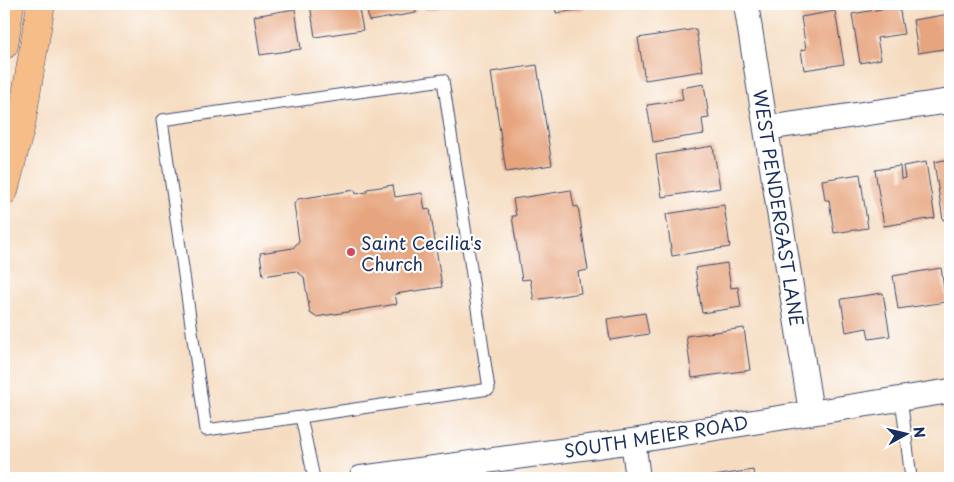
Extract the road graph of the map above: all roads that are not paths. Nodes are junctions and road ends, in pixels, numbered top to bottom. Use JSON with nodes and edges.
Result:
{"nodes":[{"id":1,"x":10,"y":4,"type":"edge"},
{"id":2,"x":41,"y":4,"type":"edge"},
{"id":3,"x":746,"y":4,"type":"edge"},
{"id":4,"x":4,"y":44,"type":"edge"},
{"id":5,"x":950,"y":101,"type":"edge"},
{"id":6,"x":767,"y":128,"type":"junction"},
{"id":7,"x":4,"y":191,"type":"edge"},
{"id":8,"x":950,"y":391,"type":"edge"},
{"id":9,"x":901,"y":398,"type":"junction"},
{"id":10,"x":811,"y":412,"type":"junction"},
{"id":11,"x":301,"y":416,"type":"junction"},
{"id":12,"x":633,"y":441,"type":"junction"},
{"id":13,"x":314,"y":478,"type":"edge"},
{"id":14,"x":362,"y":478,"type":"edge"},
{"id":15,"x":638,"y":478,"type":"edge"},
{"id":16,"x":911,"y":478,"type":"edge"}],
"edges":[{"from":1,"to":4,"type":"main road"},
{"from":2,"to":7,"type":"main road"},
{"from":3,"to":6,"type":"street","name":"WEST PENDERGAST LANE"},
{"from":5,"to":6,"type":"street"},
{"from":6,"to":10,"type":"street","name":"WEST PENDERGAST LANE"},
{"from":8,"to":9,"type":"street","name":"SOUTH MEIER ROAD"},
{"from":9,"to":10,"type":"street","name":"SOUTH MEIER ROAD"},
{"from":9,"to":16,"type":"lane"},
{"from":10,"to":12,"type":"street","name":"SOUTH MEIER ROAD"},
{"from":11,"to":11,"type":"lane"},
{"from":11,"to":13,"type":"lane"},
{"from":12,"to":14,"type":"street","name":"SOUTH MEIER ROAD"},
{"from":12,"to":15,"type":"street"}]}
